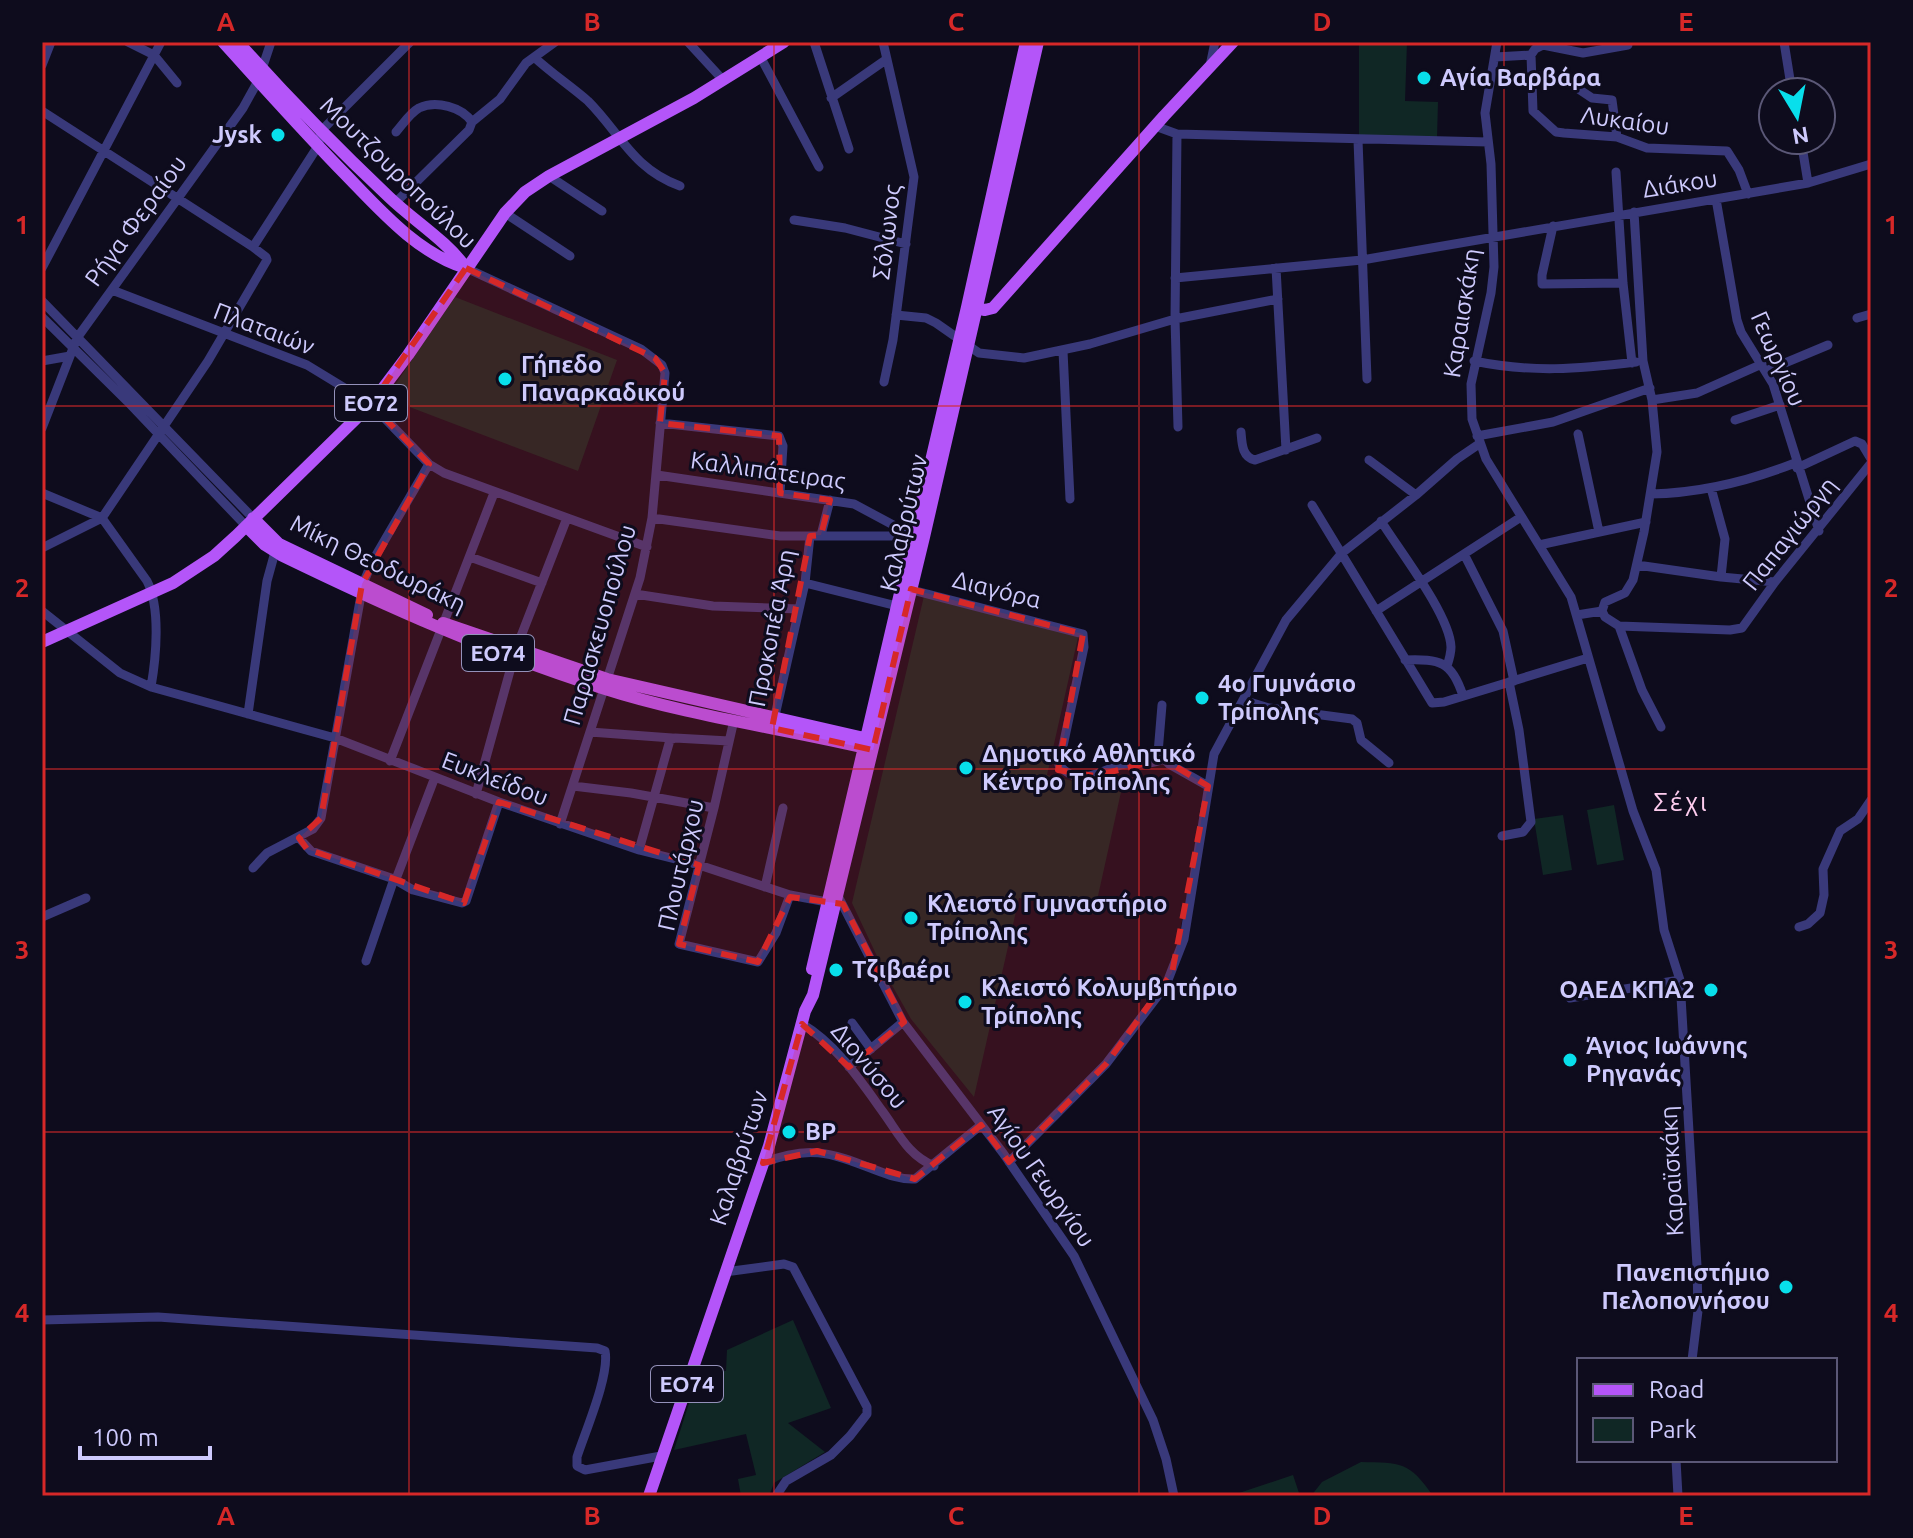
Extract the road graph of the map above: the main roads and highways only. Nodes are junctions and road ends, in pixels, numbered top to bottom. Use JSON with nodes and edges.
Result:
{"nodes":[{"id":1,"x":223,"y":42,"type":"edge"},
{"id":2,"x":238,"y":42,"type":"edge"},
{"id":3,"x":784,"y":42,"type":"edge"},
{"id":4,"x":1026,"y":42,"type":"edge"},
{"id":5,"x":1038,"y":42,"type":"edge"},
{"id":6,"x":1233,"y":42,"type":"edge"},
{"id":7,"x":764,"y":49,"type":"edge"},
{"id":8,"x":260,"y":74,"type":"junction"},
{"id":9,"x":466,"y":268,"type":"junction"},
{"id":10,"x":972,"y":308,"type":"junction"},
{"id":11,"x":249,"y":522,"type":"junction"},
{"id":12,"x":362,"y":588,"type":"junction"},
{"id":13,"x":906,"y":589,"type":"junction"},
{"id":14,"x":42,"y":642,"type":"edge"},
{"id":15,"x":606,"y":684,"type":"junction"},
{"id":16,"x":773,"y":724,"type":"junction"},
{"id":17,"x":869,"y":744,"type":"junction"},
{"id":18,"x":649,"y":1496,"type":"edge"}],
"edges":[{"from":1,"to":8,"type":"main road","name":"Μουτζουροπούλου"},
{"from":2,"to":8,"type":"main road","name":"Μουτζουροπούλου"},
{"from":3,"to":7,"type":"main road"},
{"from":4,"to":10,"type":"main road","name":"Καλαβρύτων"},
{"from":5,"to":10,"type":"main road","name":"Καλαβρύτων"},
{"from":6,"to":10,"type":"main road"},
{"from":7,"to":9,"type":"main road"},
{"from":8,"to":9,"type":"main road","name":"Μουτζουροπούλου"},
{"from":8,"to":9,"type":"main road","name":"Μουτζουροπούλου"},
{"from":9,"to":11,"type":"main road","number":"ΕΟ72"},
{"from":10,"to":13,"type":"main road","name":"Καλαβρύτων"},
{"from":11,"to":12,"type":"main road","name":"Μίκη Θεοδωράκη","number":"ΕΟ74"},
{"from":11,"to":12,"type":"main road","name":"Μίκη Θεοδωράκη","number":"ΕΟ74"},
{"from":11,"to":14,"type":"main road","number":"ΕΟ72"},
{"from":12,"to":15,"type":"main road","name":"Μίκη Θεοδωράκη","number":"ΕΟ74"},
{"from":13,"to":17,"type":"main road","name":"Καλαβρύτων"},
{"from":13,"to":17,"type":"main road","name":"Καλαβρύτων"},
{"from":15,"to":16,"type":"main road","name":"Μίκη Θεοδωράκη","number":"ΕΟ74"},
{"from":15,"to":16,"type":"main road","name":"Μίκη Θεοδωράκη","number":"ΕΟ74"},
{"from":16,"to":17,"type":"main road","name":"Μίκη Θεοδωράκη","number":"ΕΟ74"},
{"from":17,"to":18,"type":"main road","name":"Καλαβρύτων","number":"ΕΟ74"}]}
